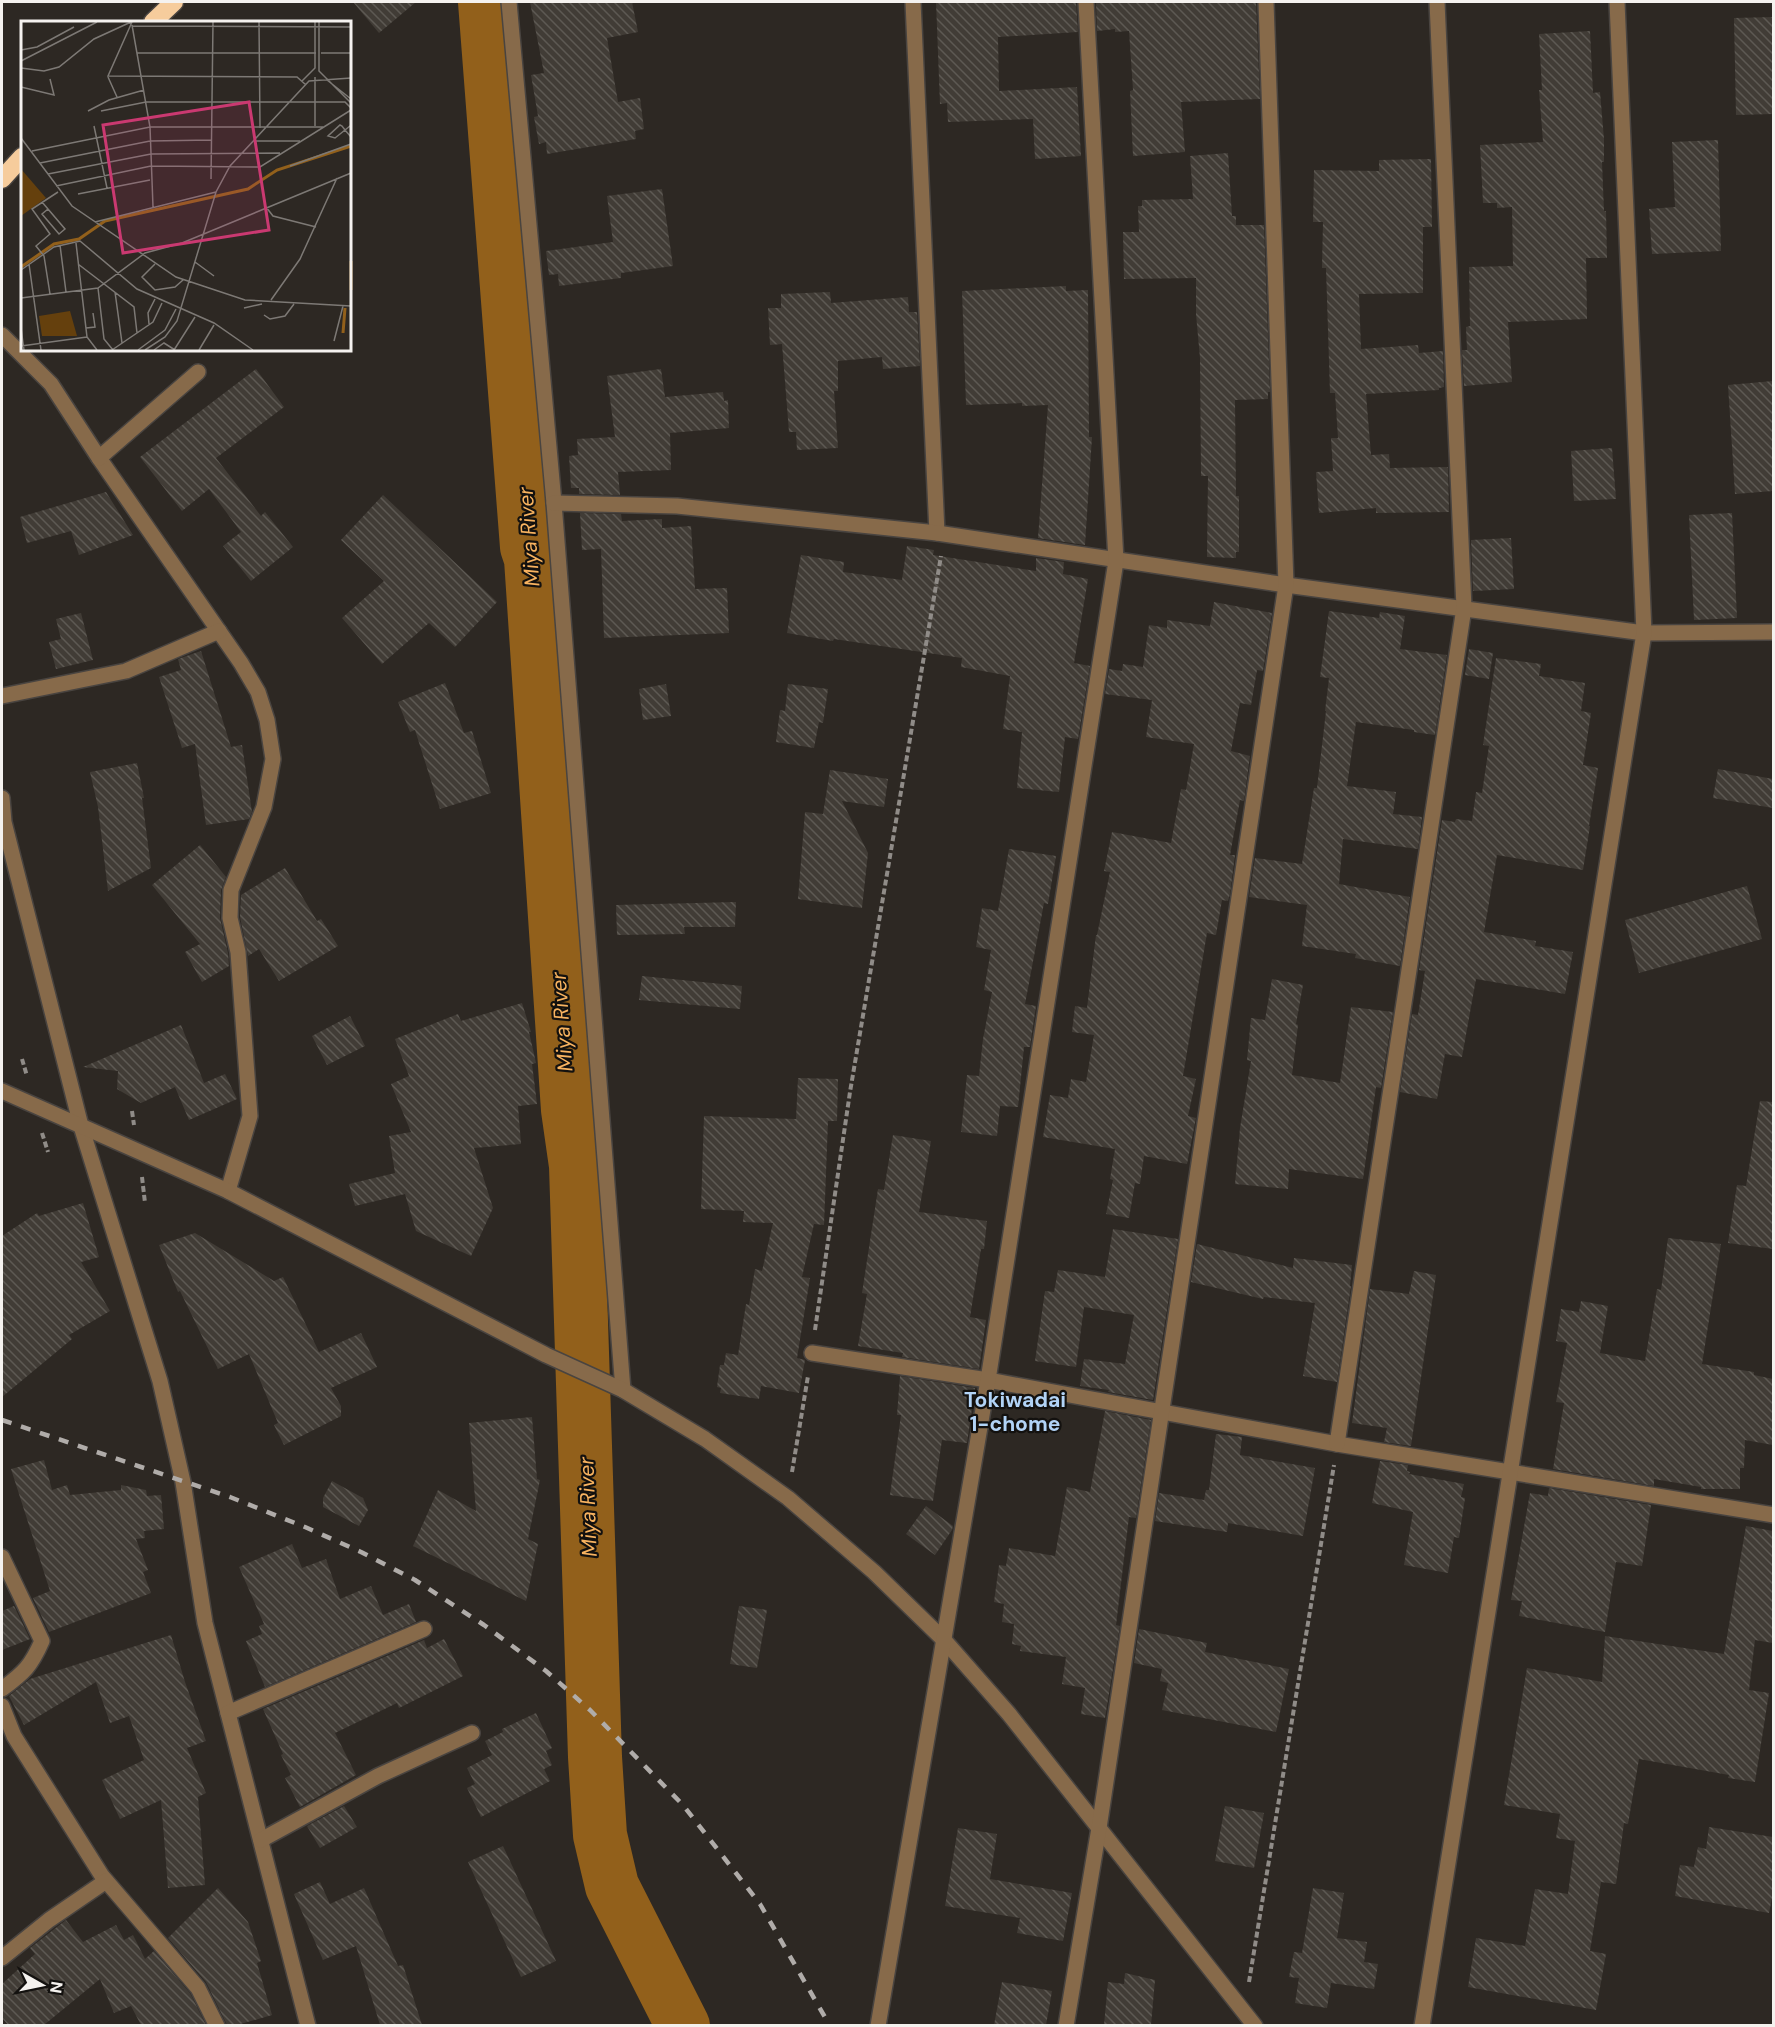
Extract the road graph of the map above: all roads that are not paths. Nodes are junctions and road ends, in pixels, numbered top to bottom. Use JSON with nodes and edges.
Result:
{"nodes":[{"id":1,"x":174,"y":2,"type":"edge"},
{"id":2,"x":508,"y":2,"type":"edge"},
{"id":3,"x":913,"y":2,"type":"edge"},
{"id":4,"x":1086,"y":2,"type":"edge"},
{"id":5,"x":1266,"y":2,"type":"edge"},
{"id":6,"x":1437,"y":2,"type":"edge"},
{"id":7,"x":1617,"y":2,"type":"edge"},
{"id":8,"x":154,"y":21,"type":"edge"},
{"id":9,"x":21,"y":158,"type":"edge"},
{"id":10,"x":2,"y":179,"type":"edge"},
{"id":11,"x":2,"y":335,"type":"edge"},
{"id":12,"x":198,"y":372,"type":"dead end"},
{"id":13,"x":99,"y":458,"type":"junction"},
{"id":14,"x":554,"y":503,"type":"junction"},
{"id":15,"x":941,"y":534,"type":"junction"},
{"id":16,"x":1116,"y":561,"type":"junction"},
{"id":17,"x":1286,"y":585,"type":"junction"},
{"id":18,"x":1464,"y":608,"type":"junction"},
{"id":19,"x":219,"y":631,"type":"junction"},
{"id":20,"x":1773,"y":632,"type":"edge"},
{"id":21,"x":1644,"y":633,"type":"junction"},
{"id":22,"x":2,"y":696,"type":"edge"},
{"id":23,"x":2,"y":798,"type":"edge"},
{"id":24,"x":2,"y":1090,"type":"edge"},
{"id":25,"x":81,"y":1126,"type":"junction"},
{"id":26,"x":228,"y":1191,"type":"junction"},
{"id":27,"x":812,"y":1353,"type":"road end"},
{"id":28,"x":988,"y":1380,"type":"junction"},
{"id":29,"x":622,"y":1390,"type":"junction"},
{"id":30,"x":1162,"y":1411,"type":"junction"},
{"id":31,"x":1337,"y":1444,"type":"junction"},
{"id":32,"x":1511,"y":1472,"type":"junction"},
{"id":33,"x":1773,"y":1515,"type":"edge"},
{"id":34,"x":2,"y":1557,"type":"edge"},
{"id":35,"x":424,"y":1629,"type":"dead end"},
{"id":36,"x":944,"y":1640,"type":"junction"},
{"id":37,"x":2,"y":1689,"type":"edge"},
{"id":38,"x":2,"y":1706,"type":"edge"},
{"id":39,"x":228,"y":1713,"type":"junction"},
{"id":40,"x":472,"y":1733,"type":"dead end"},
{"id":41,"x":1099,"y":1828,"type":"junction"},
{"id":42,"x":261,"y":1840,"type":"junction"},
{"id":43,"x":106,"y":1881,"type":"junction"},
{"id":44,"x":2,"y":1958,"type":"edge"},
{"id":45,"x":1243,"y":2018,"type":"edge"},
{"id":46,"x":217,"y":2025,"type":"edge"},
{"id":47,"x":308,"y":2025,"type":"edge"},
{"id":48,"x":878,"y":2025,"type":"edge"},
{"id":49,"x":1066,"y":2025,"type":"edge"},
{"id":50,"x":1255,"y":2025,"type":"edge"},
{"id":51,"x":1422,"y":2025,"type":"edge"}],
"edges":[{"from":1,"to":8,"type":"highway"},
{"from":2,"to":14,"type":"street"},
{"from":3,"to":15,"type":"street"},
{"from":4,"to":16,"type":"street"},
{"from":5,"to":17,"type":"street"},
{"from":6,"to":18,"type":"street"},
{"from":7,"to":21,"type":"street"},
{"from":9,"to":10,"type":"highway"},
{"from":11,"to":13,"type":"street"},
{"from":12,"to":13,"type":"street"},
{"from":13,"to":19,"type":"street"},
{"from":14,"to":15,"type":"street"},
{"from":14,"to":29,"type":"street"},
{"from":15,"to":16,"type":"street"},
{"from":16,"to":17,"type":"street"},
{"from":16,"to":28,"type":"street"},
{"from":17,"to":18,"type":"street"},
{"from":17,"to":30,"type":"street"},
{"from":18,"to":21,"type":"street"},
{"from":18,"to":31,"type":"street"},
{"from":19,"to":22,"type":"street"},
{"from":19,"to":26,"type":"street"},
{"from":20,"to":21,"type":"street"},
{"from":21,"to":32,"type":"street"},
{"from":23,"to":25,"type":"street"},
{"from":24,"to":25,"type":"street"},
{"from":25,"to":26,"type":"street"},
{"from":25,"to":39,"type":"street"},
{"from":26,"to":29,"type":"street"},
{"from":27,"to":28,"type":"street"},
{"from":28,"to":30,"type":"street"},
{"from":28,"to":36,"type":"street"},
{"from":29,"to":36,"type":"street"},
{"from":30,"to":31,"type":"street"},
{"from":30,"to":41,"type":"street"},
{"from":31,"to":32,"type":"street"},
{"from":32,"to":33,"type":"street"},
{"from":32,"to":51,"type":"street"},
{"from":34,"to":37,"type":"street"},
{"from":35,"to":39,"type":"street"},
{"from":36,"to":41,"type":"street"},
{"from":36,"to":48,"type":"street"},
{"from":38,"to":43,"type":"street"},
{"from":39,"to":42,"type":"street"},
{"from":40,"to":42,"type":"street"},
{"from":41,"to":45,"type":"street"},
{"from":41,"to":49,"type":"street"},
{"from":42,"to":47,"type":"street"},
{"from":43,"to":44,"type":"street"},
{"from":43,"to":46,"type":"street"},
{"from":45,"to":50,"type":"street"}]}
